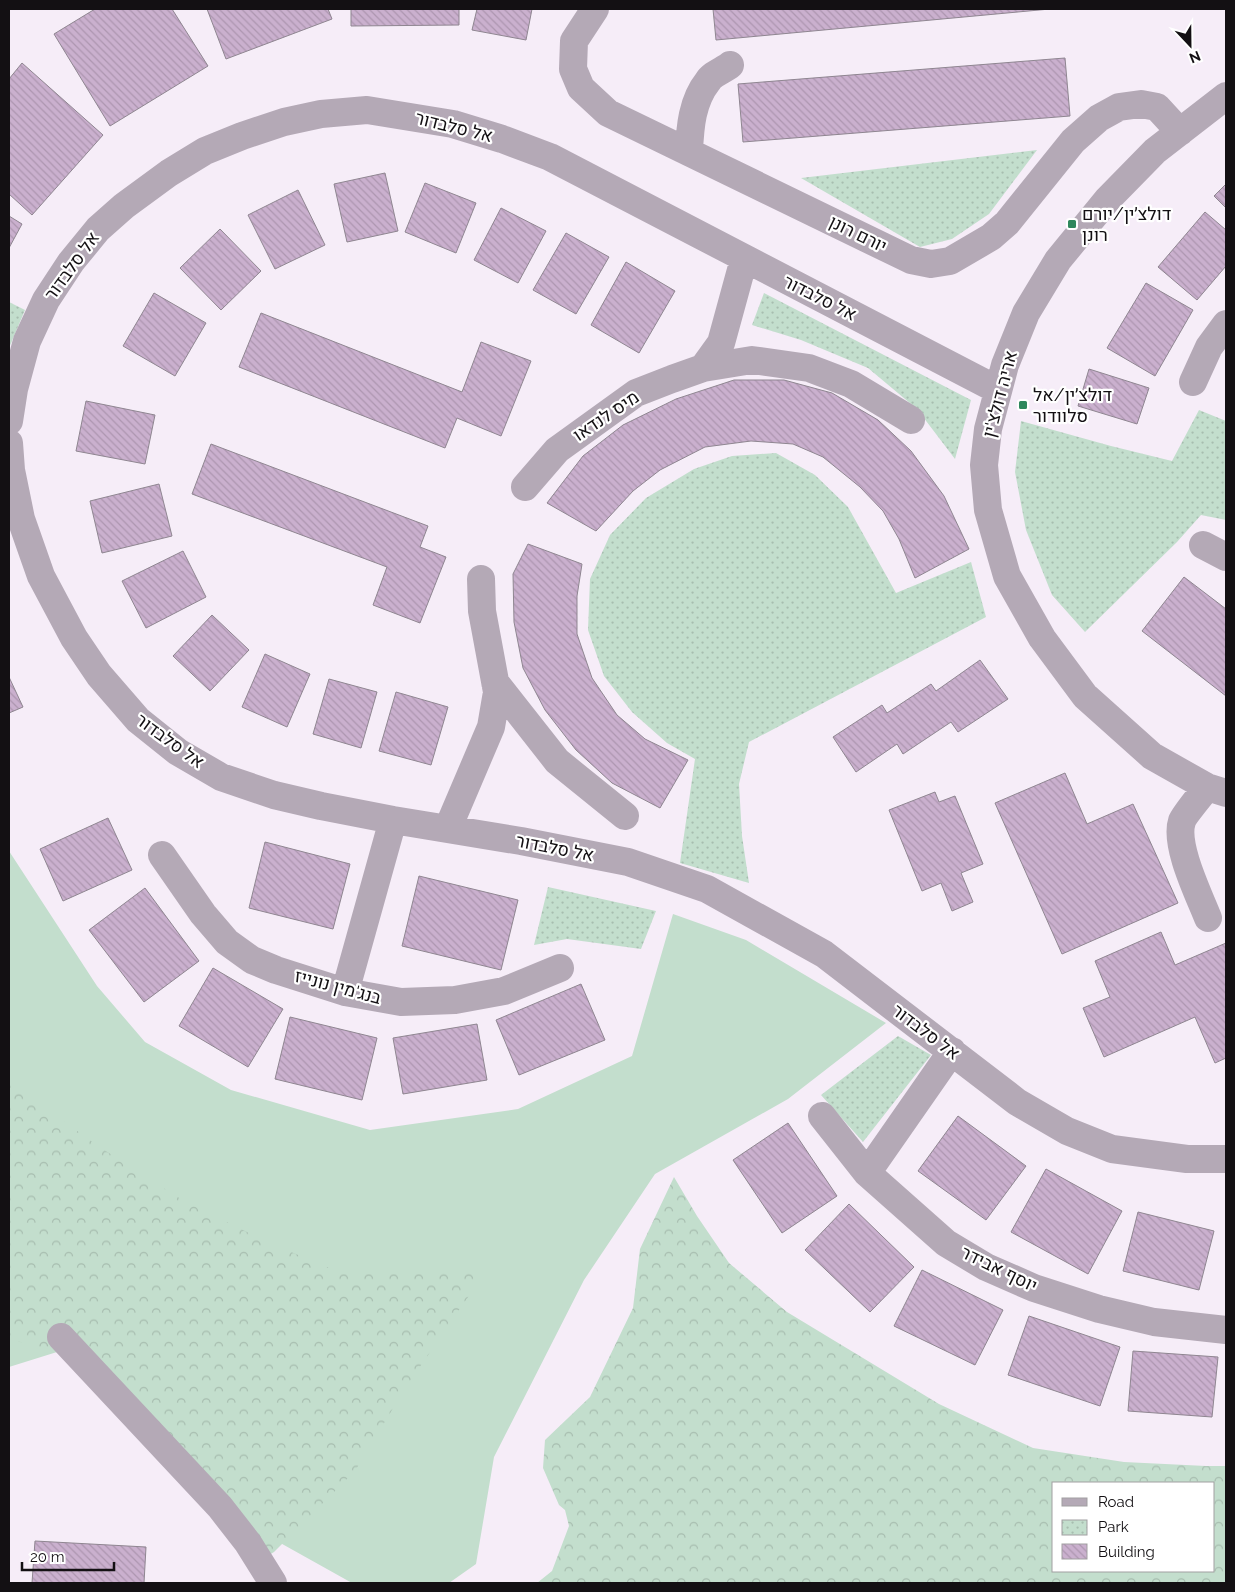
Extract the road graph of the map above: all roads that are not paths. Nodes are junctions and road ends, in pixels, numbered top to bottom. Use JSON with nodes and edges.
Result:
{"nodes":[{"id":1,"x":596,"y":9,"type":"edge"},
{"id":2,"x":730,"y":65,"type":"dead end"},
{"id":3,"x":1226,"y":96,"type":"edge"},
{"id":4,"x":1180,"y":132,"type":"junction"},
{"id":5,"x":689,"y":152,"type":"junction"},
{"id":6,"x":744,"y":259,"type":"junction"},
{"id":7,"x":1226,"y":324,"type":"edge"},
{"id":8,"x":703,"y":368,"type":"junction"},
{"id":9,"x":1193,"y":382,"type":"dead end"},
{"id":10,"x":998,"y":390,"type":"junction"},
{"id":11,"x":911,"y":420,"type":"dead end"},
{"id":12,"x":9,"y":421,"type":"edge"},
{"id":13,"x":9,"y":443,"type":"edge"},
{"id":14,"x":525,"y":487,"type":"dead end"},
{"id":15,"x":481,"y":578,"type":"dead end"},
{"id":16,"x":495,"y":682,"type":"junction"},
{"id":17,"x":1217,"y":790,"type":"edge"},
{"id":18,"x":625,"y":816,"type":"dead end"},
{"id":19,"x":393,"y":820,"type":"junction"},
{"id":20,"x":448,"y":828,"type":"junction"},
{"id":21,"x":162,"y":855,"type":"dead end"},
{"id":22,"x":1208,"y":918,"type":"dead end"},
{"id":23,"x":560,"y":968,"type":"dead end"},
{"id":24,"x":345,"y":992,"type":"junction"},
{"id":25,"x":952,"y":1051,"type":"junction"},
{"id":26,"x":822,"y":1116,"type":"dead end"},
{"id":27,"x":1226,"y":1159,"type":"edge"},
{"id":28,"x":867,"y":1173,"type":"junction"},
{"id":29,"x":1226,"y":1330,"type":"edge"},
{"id":30,"x":61,"y":1337,"type":"dead end"},
{"id":31,"x":273,"y":1583,"type":"edge"}],
"edges":[{"from":1,"to":5,"type":"street","name":"יורם רונן"},
{"from":2,"to":5,"type":"street"},
{"from":3,"to":4,"type":"street","name":"אריה דולצ'ין"},
{"from":4,"to":5,"type":"street","name":"יורם רונן"},
{"from":4,"to":10,"type":"street","name":"אריה דולצ'ין"},
{"from":6,"to":8,"type":"street"},
{"from":6,"to":10,"type":"street","name":"אל סלבדור"},
{"from":6,"to":12,"type":"street","name":"אל סלבדור"},
{"from":7,"to":9,"type":"street"},
{"from":8,"to":11,"type":"street","name":"מיס לנדאו"},
{"from":8,"to":14,"type":"street","name":"מיס לנדאו"},
{"from":10,"to":17,"type":"street","name":"אריה דולצ'ין"},
{"from":13,"to":19,"type":"street","name":"אל סלבדור"},
{"from":15,"to":16,"type":"street"},
{"from":16,"to":18,"type":"street"},
{"from":16,"to":20,"type":"street"},
{"from":17,"to":22,"type":"street"},
{"from":19,"to":20,"type":"street","name":"אל סלבדור"},
{"from":19,"to":24,"type":"street"},
{"from":20,"to":25,"type":"street","name":"אל סלבדור"},
{"from":21,"to":24,"type":"street","name":"בנג'מין נונייז"},
{"from":23,"to":24,"type":"street","name":"בנג'מין נונייז"},
{"from":25,"to":27,"type":"street","name":"אל סלבדור"},
{"from":25,"to":28,"type":"street"},
{"from":26,"to":28,"type":"street","name":"יוסף אבידר"},
{"from":28,"to":29,"type":"street","name":"יוסף אבידר"},
{"from":30,"to":31,"type":"street"}]}
